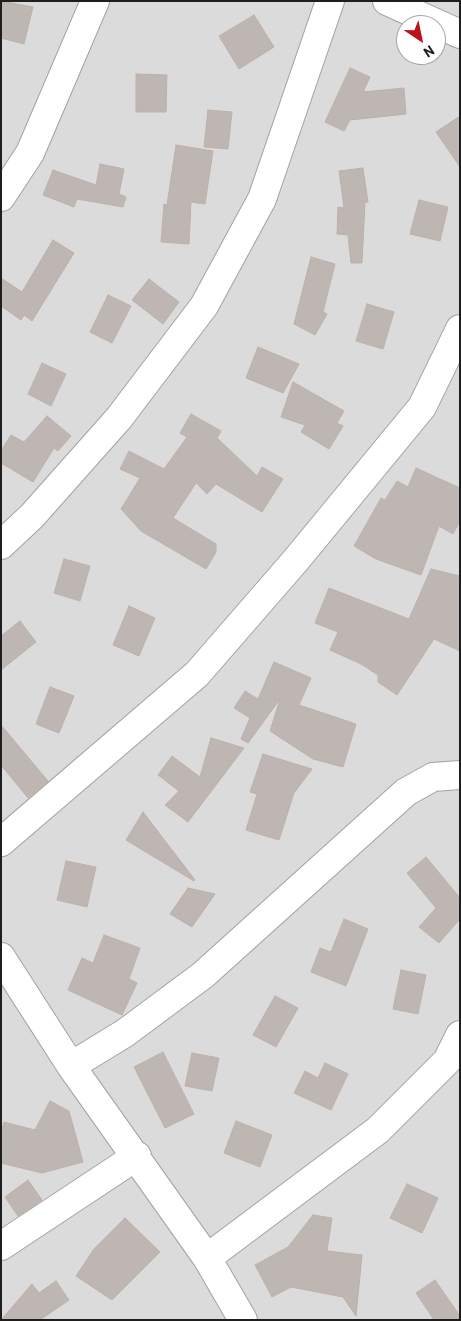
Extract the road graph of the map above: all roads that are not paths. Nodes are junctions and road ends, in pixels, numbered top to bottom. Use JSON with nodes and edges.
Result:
{"nodes":[{"id":1,"x":96,"y":1,"type":"edge"},
{"id":2,"x":330,"y":1,"type":"edge"},
{"id":3,"x":387,"y":1,"type":"edge"},
{"id":4,"x":460,"y":34,"type":"edge"},
{"id":5,"x":1,"y":197,"type":"edge"},
{"id":6,"x":460,"y":329,"type":"edge"},
{"id":7,"x":1,"y":545,"type":"edge"},
{"id":8,"x":460,"y":775,"type":"edge"},
{"id":9,"x":1,"y":842,"type":"edge"},
{"id":10,"x":4,"y":968,"type":"edge"},
{"id":11,"x":460,"y":1035,"type":"edge"},
{"id":12,"x":71,"y":1066,"type":"junction"},
{"id":13,"x":137,"y":1156,"type":"junction"},
{"id":14,"x":1,"y":1246,"type":"edge"},
{"id":15,"x":207,"y":1258,"type":"junction"},
{"id":16,"x":243,"y":1320,"type":"edge"}],
"edges":[{"from":1,"to":5,"type":"street"},
{"from":2,"to":7,"type":"street"},
{"from":3,"to":4,"type":"street"},
{"from":6,"to":9,"type":"street"},
{"from":8,"to":12,"type":"street"},
{"from":10,"to":12,"type":"street"},
{"from":11,"to":15,"type":"street"},
{"from":12,"to":13,"type":"street"},
{"from":13,"to":14,"type":"street"},
{"from":13,"to":15,"type":"street"},
{"from":15,"to":16,"type":"street"}]}
